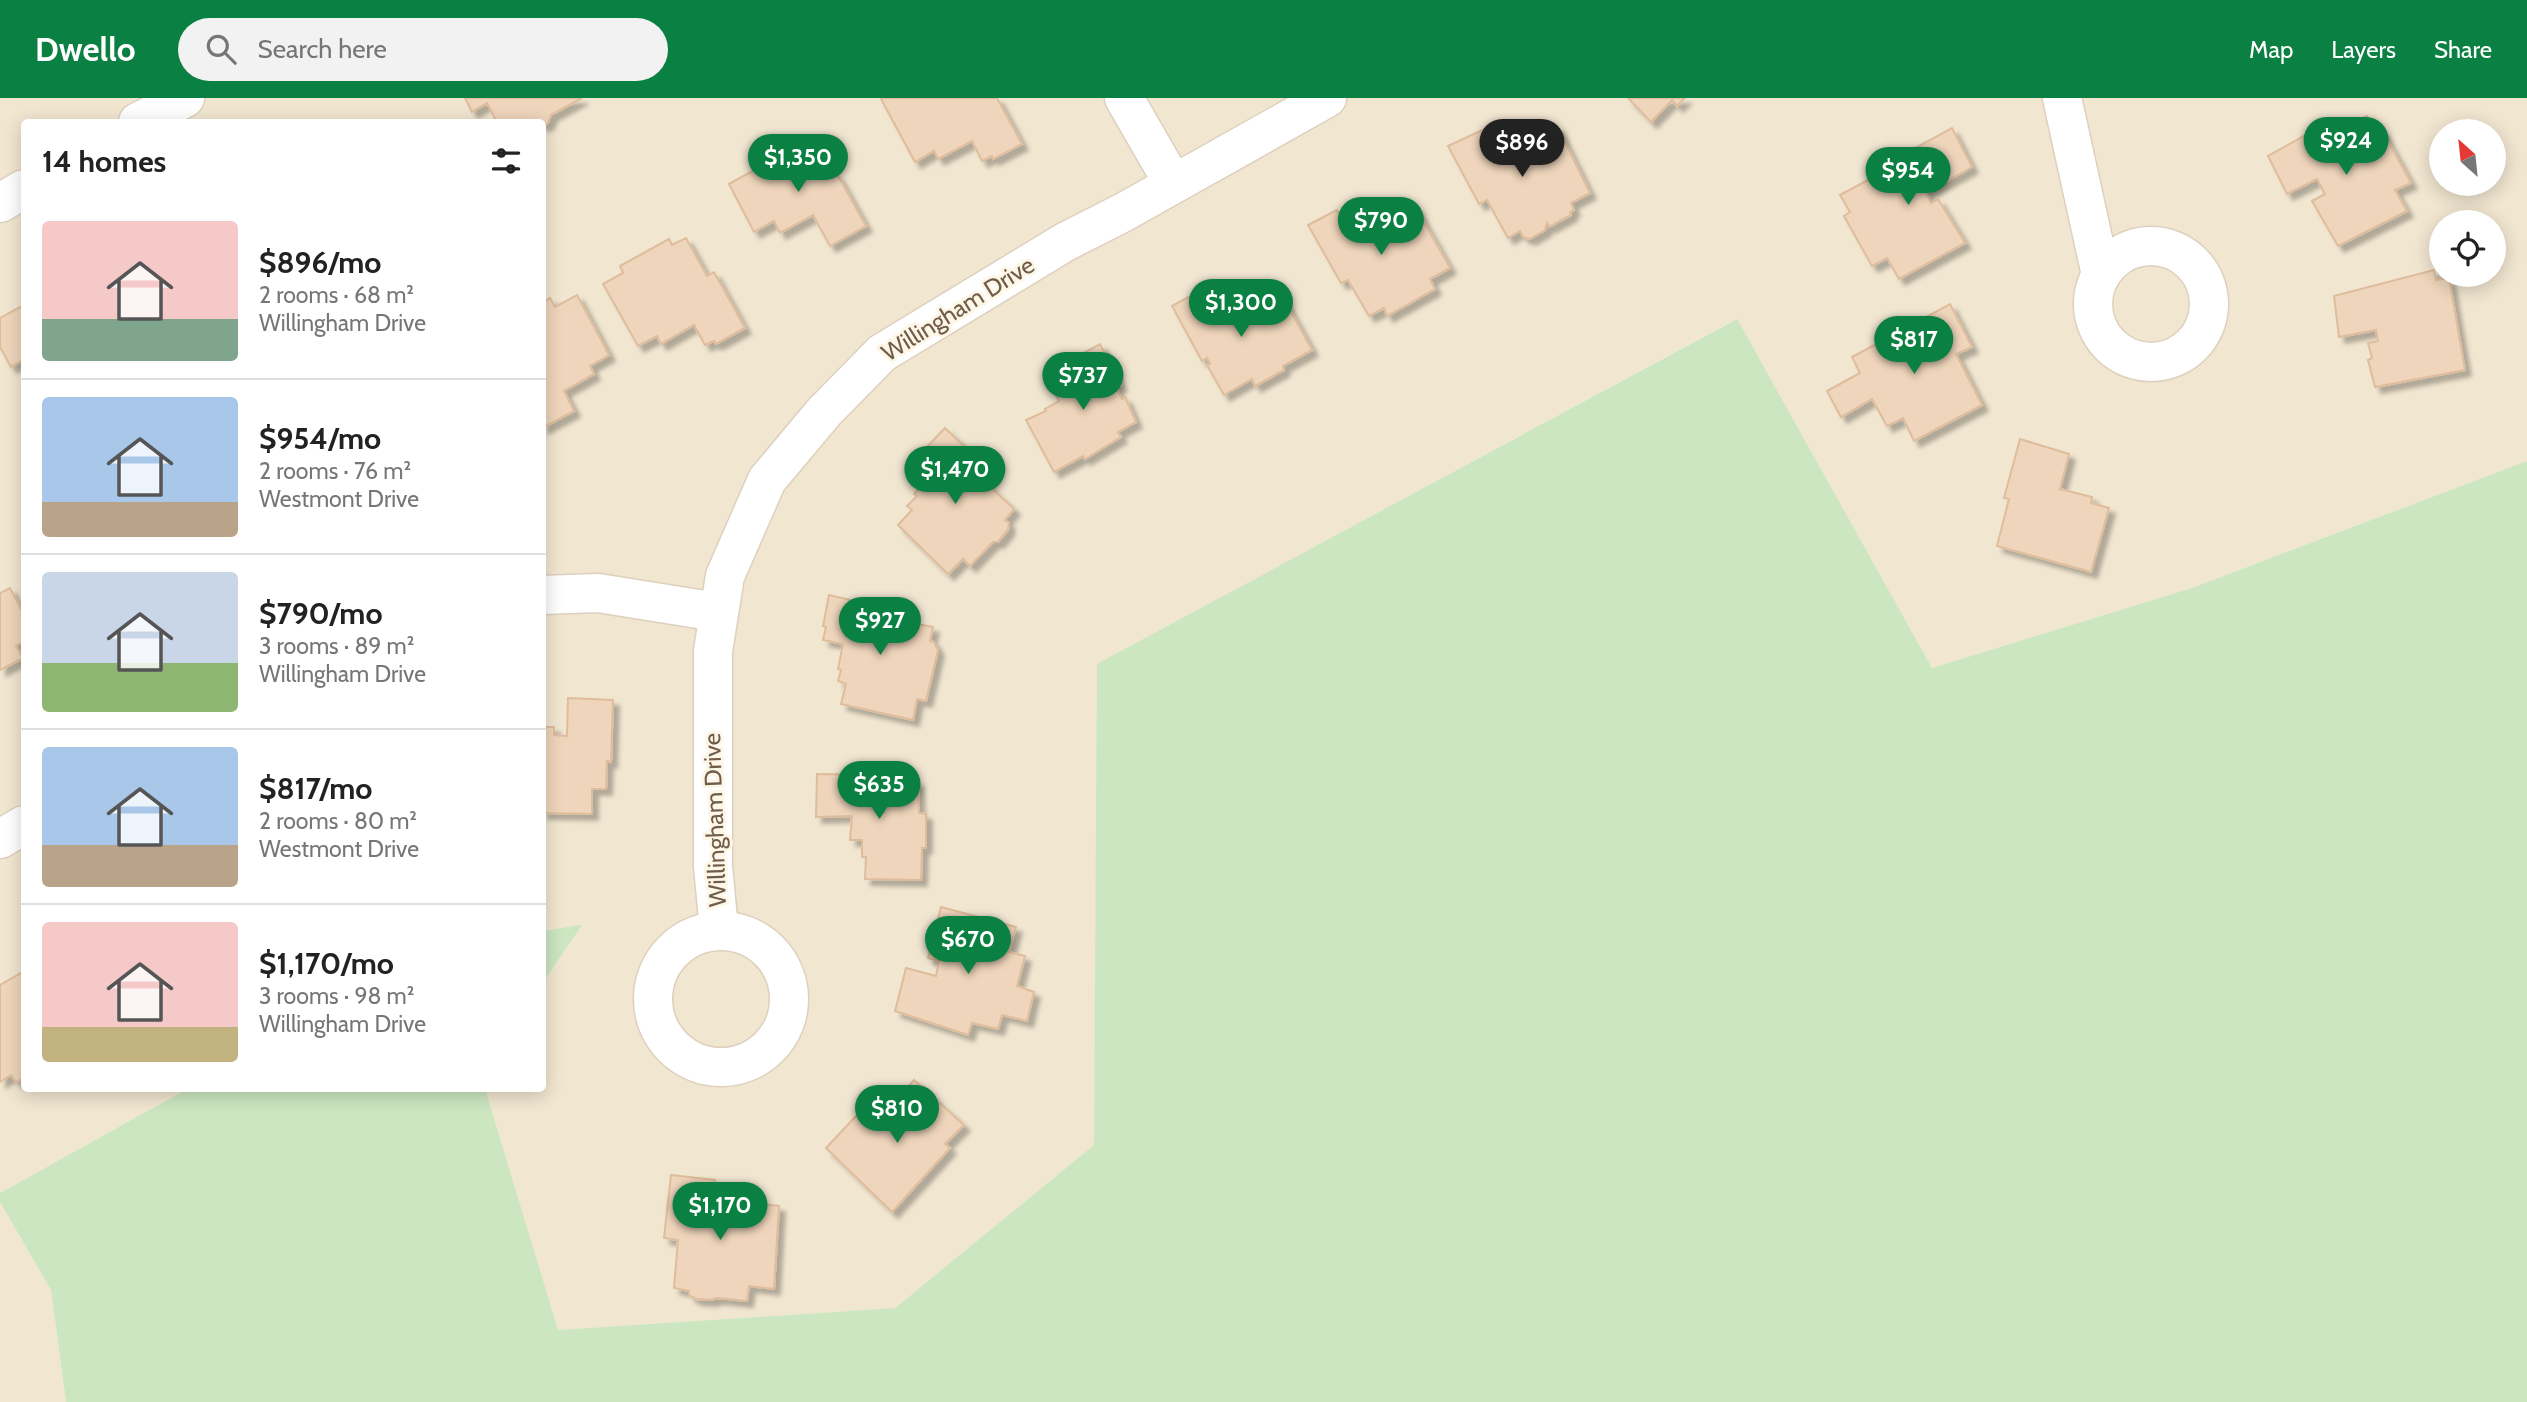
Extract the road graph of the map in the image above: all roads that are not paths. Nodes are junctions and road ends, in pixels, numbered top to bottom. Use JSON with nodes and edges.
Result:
{"nodes":[{"id":1,"x":185,"y":98,"type":"edge"},
{"id":2,"x":1124,"y":98,"type":"edge"},
{"id":3,"x":1327,"y":98,"type":"edge"},
{"id":4,"x":2062,"y":98,"type":"edge"},
{"id":5,"x":144,"y":119,"type":"edge"},
{"id":6,"x":1173,"y":183,"type":"junction"},
{"id":7,"x":21,"y":191,"type":"edge"},
{"id":8,"x":0,"y":203,"type":"edge"},
{"id":9,"x":2101,"y":275,"type":"dead end"},
{"id":10,"x":546,"y":596,"type":"edge"},
{"id":11,"x":717,"y":612,"type":"junction"},
{"id":12,"x":21,"y":827,"type":"edge"},
{"id":13,"x":0,"y":839,"type":"edge"},
{"id":14,"x":719,"y":930,"type":"dead end"}],
"edges":[{"from":1,"to":5,"type":"street"},
{"from":2,"to":6,"type":"street"},
{"from":3,"to":6,"type":"street","name":"Willingham Drive"},
{"from":4,"to":9,"type":"street"},
{"from":6,"to":11,"type":"street","name":"Willingham Drive"},
{"from":7,"to":8,"type":"street"},
{"from":10,"to":11,"type":"street"},
{"from":11,"to":14,"type":"street","name":"Willingham Drive"},
{"from":12,"to":13,"type":"street"}]}
